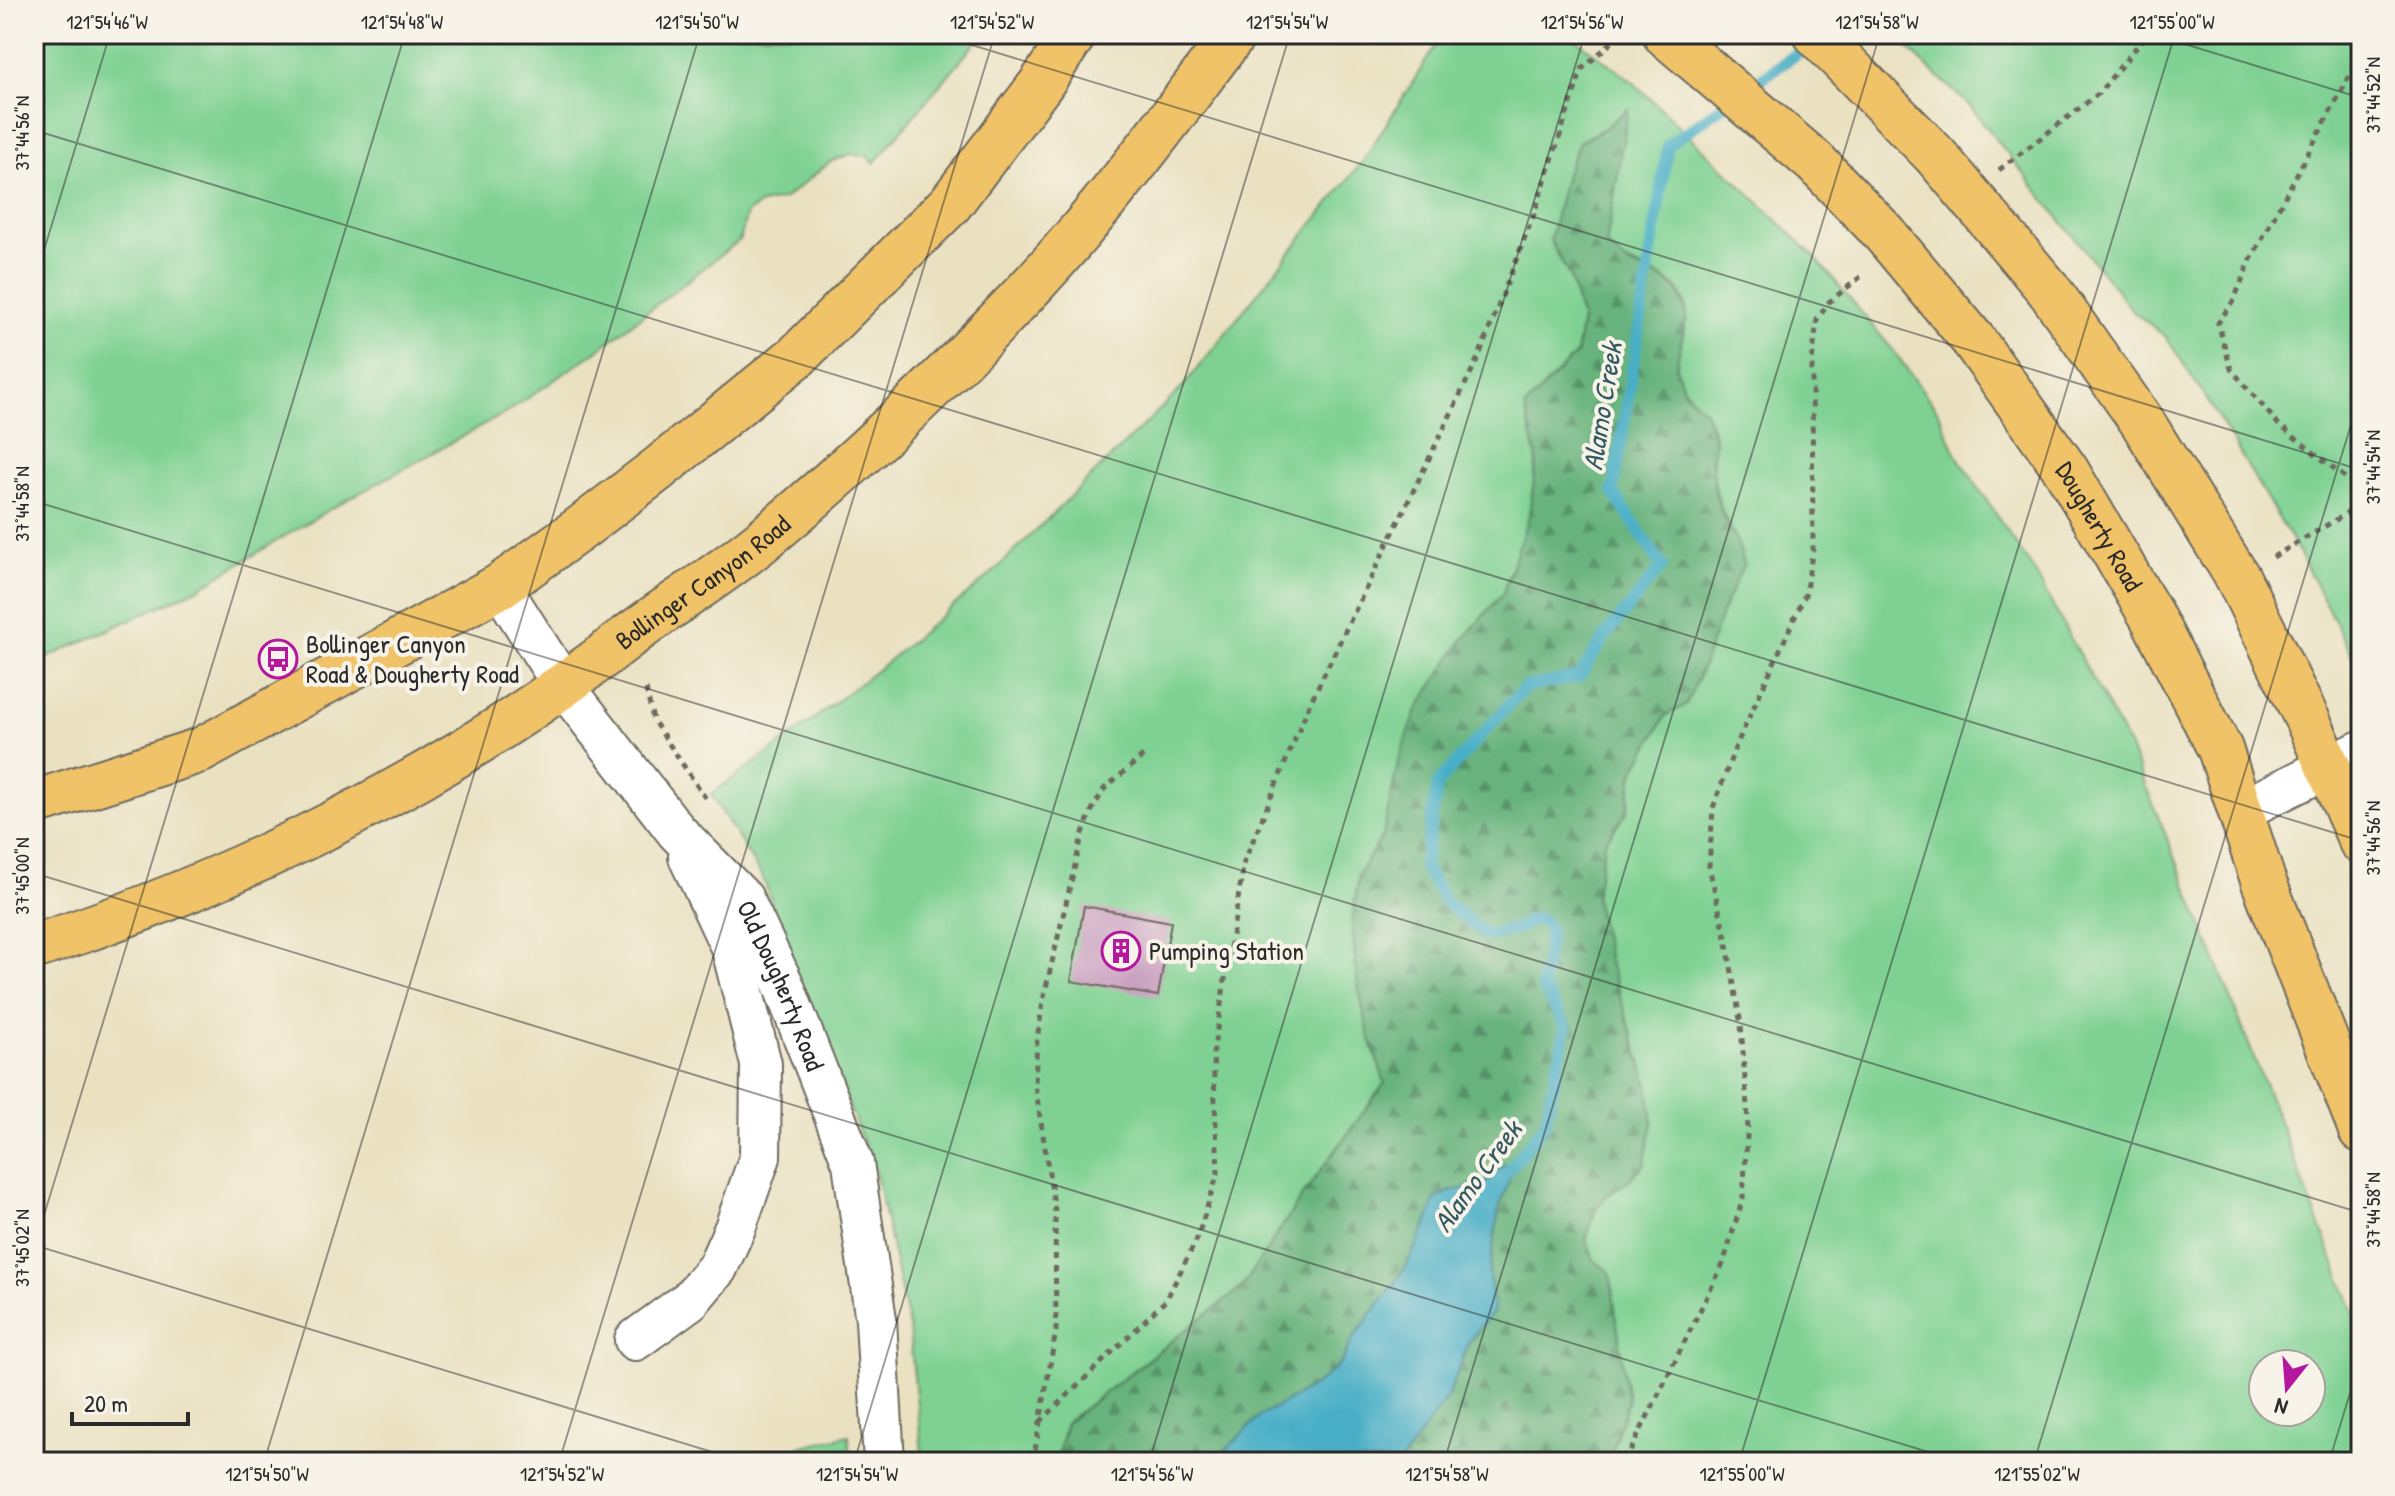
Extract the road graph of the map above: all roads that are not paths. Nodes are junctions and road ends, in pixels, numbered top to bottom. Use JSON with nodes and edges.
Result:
{"nodes":[{"id":1,"x":1074,"y":34,"type":"edge"},
{"id":2,"x":1234,"y":34,"type":"edge"},
{"id":3,"x":1665,"y":34,"type":"edge"},
{"id":4,"x":1816,"y":34,"type":"edge"},
{"id":5,"x":500,"y":586,"type":"junction"},
{"id":6,"x":563,"y":685,"type":"junction"},
{"id":7,"x":2345,"y":758,"type":"edge"},
{"id":8,"x":34,"y":803,"type":"edge"},
{"id":9,"x":2240,"y":811,"type":"junction"},
{"id":10,"x":677,"y":832,"type":"junction"},
{"id":11,"x":2361,"y":841,"type":"edge"},
{"id":12,"x":34,"y":947,"type":"edge"},
{"id":13,"x":2361,"y":1130,"type":"edge"},
{"id":14,"x":635,"y":1340,"type":"dead end"},
{"id":15,"x":884,"y":1462,"type":"edge"}],
"edges":[{"from":1,"to":5,"type":"main road"},
{"from":2,"to":6,"type":"main road","name":"Bollinger Canyon Road"},
{"from":3,"to":9,"type":"main road","name":"Dougherty Road","bridge":true},
{"from":4,"to":7,"type":"main road","bridge":true},
{"from":5,"to":6,"type":"street","name":"Old Dougherty Road"},
{"from":5,"to":8,"type":"main road"},
{"from":6,"to":10,"type":"street","name":"Old Dougherty Road"},
{"from":6,"to":12,"type":"main road","name":"Bollinger Canyon Road"},
{"from":7,"to":9,"type":"street"},
{"from":7,"to":11,"type":"main road"},
{"from":9,"to":13,"type":"main road","name":"Dougherty Road"},
{"from":10,"to":14,"type":"street"},
{"from":10,"to":15,"type":"street","name":"Old Dougherty Road"}]}
